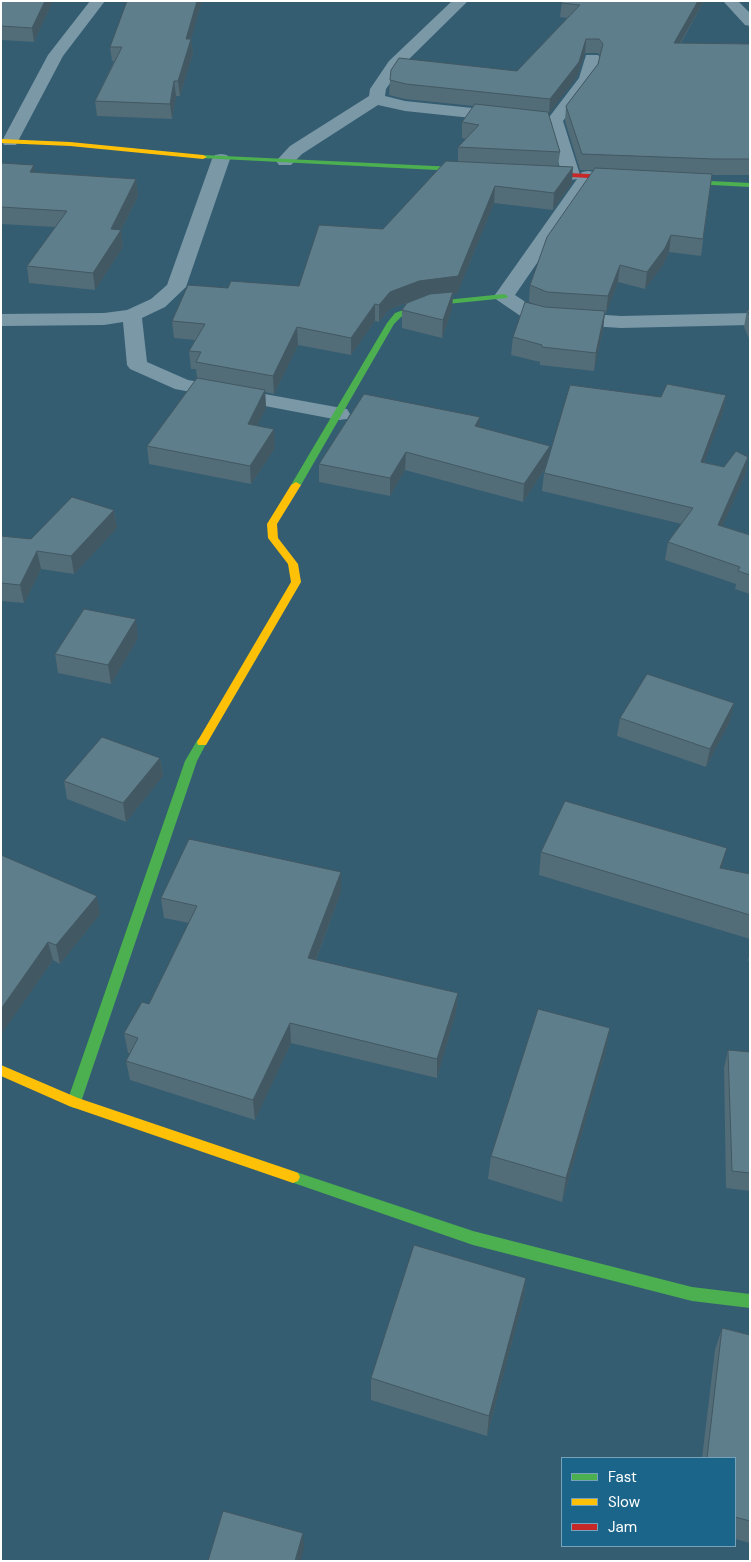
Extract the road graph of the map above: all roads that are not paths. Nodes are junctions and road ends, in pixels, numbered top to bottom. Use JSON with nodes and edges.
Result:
{"nodes":[{"id":1,"x":98,"y":1,"type":"edge"},
{"id":2,"x":461,"y":1,"type":"edge"},
{"id":3,"x":730,"y":1,"type":"edge"},
{"id":4,"x":750,"y":22,"type":"edge"},
{"id":5,"x":592,"y":58,"type":"edge"},
{"id":6,"x":377,"y":98,"type":"junction"},
{"id":7,"x":555,"y":121,"type":"junction"},
{"id":8,"x":6,"y":141,"type":"edge"},
{"id":9,"x":221,"y":158,"type":"junction"},
{"id":10,"x":285,"y":161,"type":"junction"},
{"id":11,"x":492,"y":171,"type":"edge"},
{"id":12,"x":522,"y":172,"type":"edge"},
{"id":13,"x":580,"y":175,"type":"junction"},
{"id":14,"x":635,"y":179,"type":"edge"},
{"id":15,"x":663,"y":180,"type":"edge"},
{"id":16,"x":750,"y":185,"type":"edge"},
{"id":17,"x":504,"y":296,"type":"junction"},
{"id":18,"x":132,"y":315,"type":"junction"},
{"id":19,"x":1,"y":320,"type":"edge"},
{"id":20,"x":750,"y":320,"type":"edge"},
{"id":21,"x":339,"y":414,"type":"junction"},
{"id":22,"x":1,"y":1070,"type":"edge"},
{"id":23,"x":74,"y":1102,"type":"junction"},
{"id":24,"x":750,"y":1301,"type":"edge"}],
"edges":[{"from":1,"to":8,"type":"street"},
{"from":2,"to":6,"type":"street"},
{"from":3,"to":4,"type":"street"},
{"from":5,"to":7,"type":"street"},
{"from":6,"to":7,"type":"street"},
{"from":6,"to":10,"type":"street"},
{"from":7,"to":13,"type":"street"},
{"from":8,"to":9,"type":"street"},
{"from":9,"to":10,"type":"street"},
{"from":9,"to":18,"type":"street"},
{"from":10,"to":11,"type":"street"},
{"from":12,"to":13,"type":"street"},
{"from":13,"to":14,"type":"street"},
{"from":13,"to":17,"type":"street"},
{"from":15,"to":16,"type":"street"},
{"from":17,"to":20,"type":"street"},
{"from":17,"to":21,"type":"street"},
{"from":18,"to":19,"type":"street"},
{"from":18,"to":21,"type":"street"},
{"from":21,"to":23,"type":"street"},
{"from":22,"to":23,"type":"street"},
{"from":23,"to":24,"type":"street"}]}
